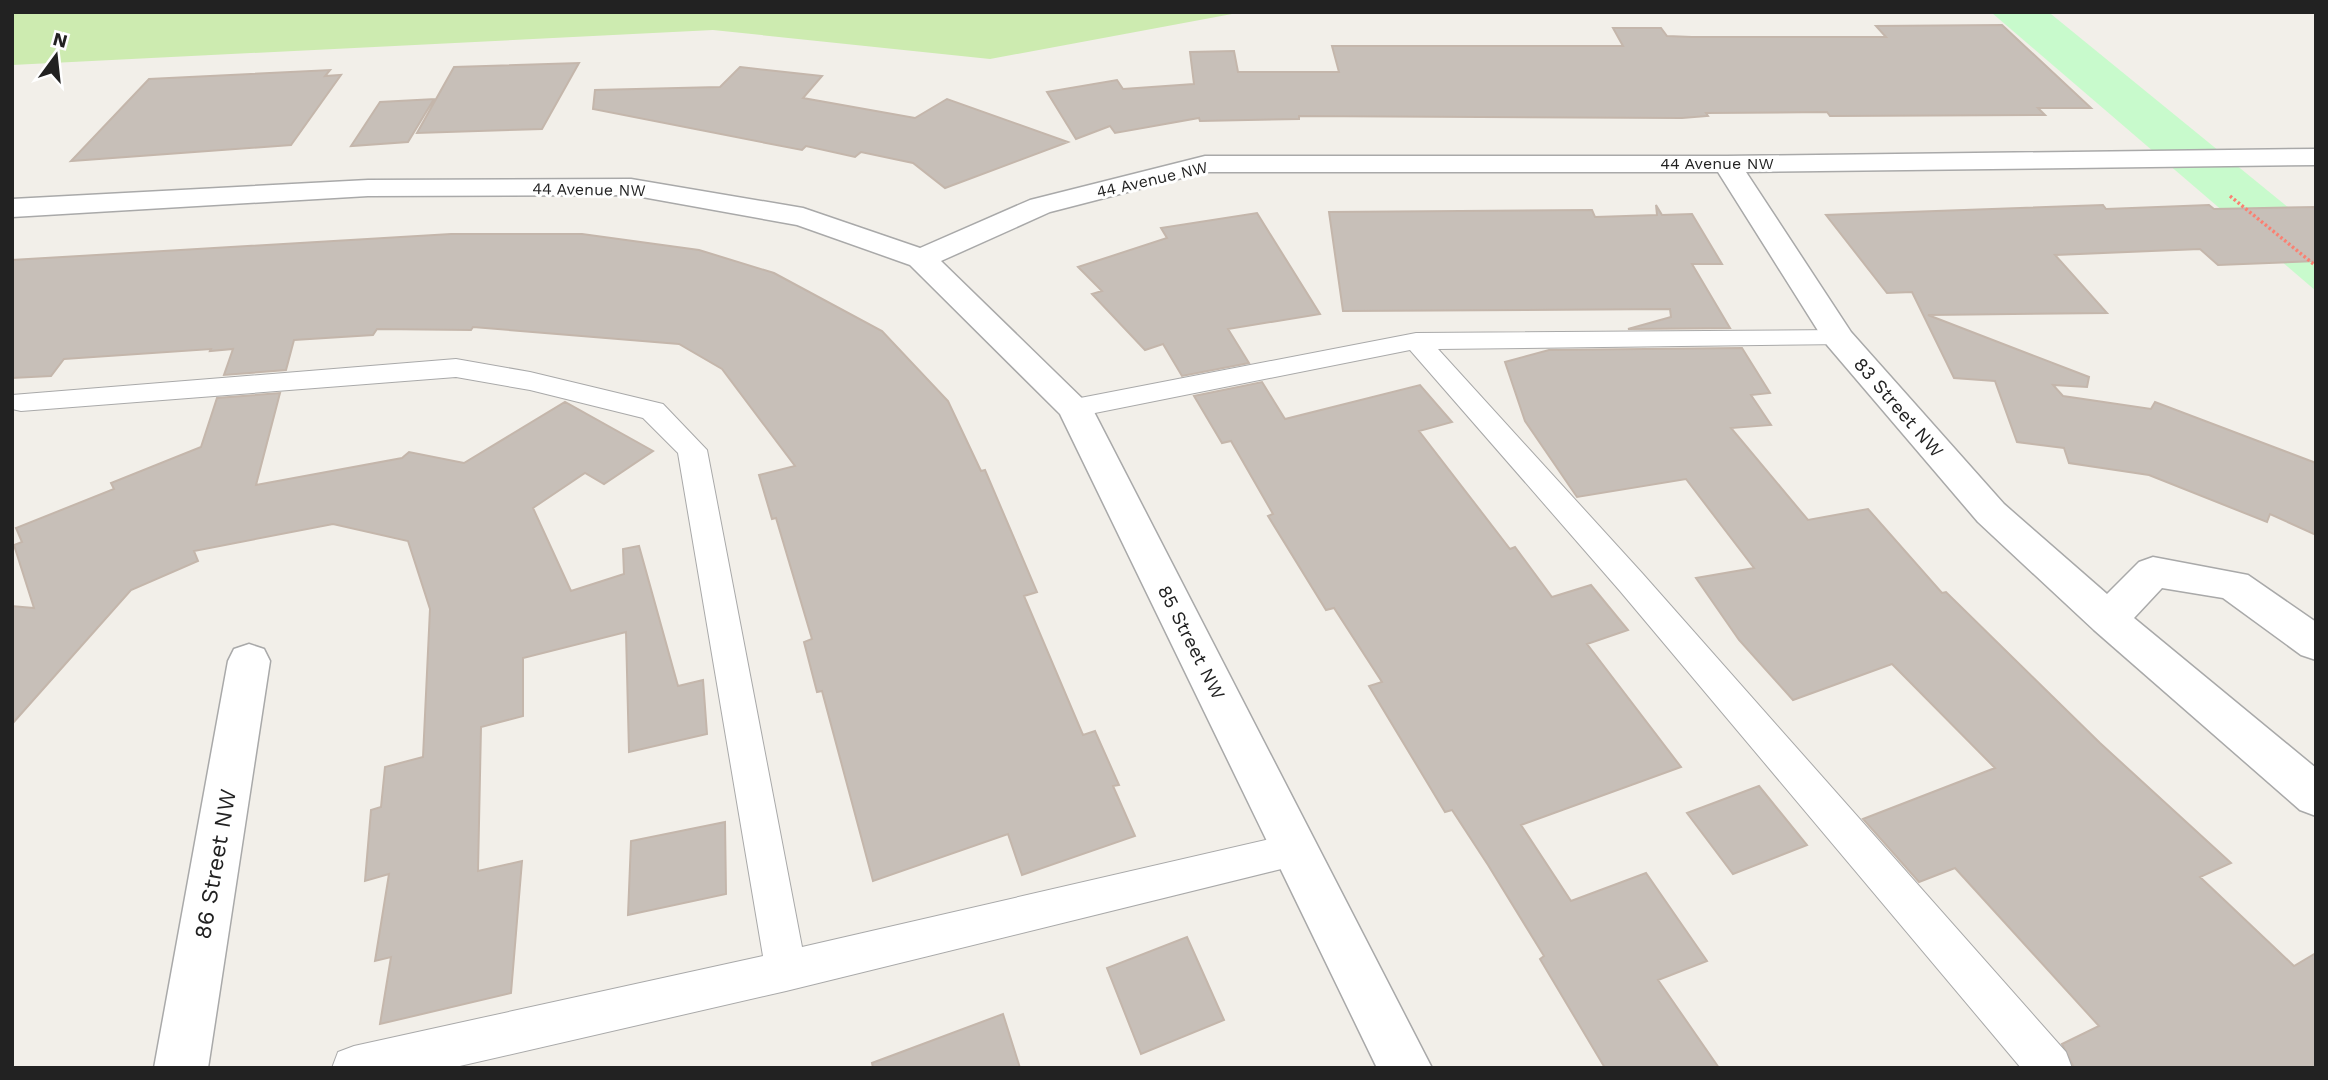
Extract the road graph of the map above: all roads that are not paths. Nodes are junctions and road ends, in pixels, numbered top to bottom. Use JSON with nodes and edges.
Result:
{"nodes":[{"id":1,"x":2316,"y":157,"type":"edge"},
{"id":2,"x":1727,"y":164,"type":"junction"},
{"id":3,"x":12,"y":208,"type":"edge"},
{"id":4,"x":921,"y":259,"type":"junction"},
{"id":5,"x":1839,"y":338,"type":"junction"},
{"id":6,"x":1416,"y":341,"type":"junction"},
{"id":7,"x":15,"y":405,"type":"edge"},
{"id":8,"x":1075,"y":408,"type":"junction"},
{"id":9,"x":2108,"y":619,"type":"junction"},
{"id":10,"x":2316,"y":644,"type":"edge"},
{"id":11,"x":249,"y":661,"type":"dead end"},
{"id":12,"x":2316,"y":796,"type":"edge"},
{"id":13,"x":1296,"y":850,"type":"junction"},
{"id":14,"x":786,"y":971,"type":"junction"},
{"id":15,"x":181,"y":1068,"type":"edge"},
{"id":16,"x":354,"y":1068,"type":"edge"},
{"id":17,"x":1405,"y":1068,"type":"edge"},
{"id":18,"x":2050,"y":1068,"type":"edge"}],
"edges":[{"from":1,"to":2,"type":"street","name":"44 Avenue NW"},
{"from":2,"to":4,"type":"street","name":"44 Avenue NW"},
{"from":2,"to":5,"type":"street","name":"83 Street NW"},
{"from":3,"to":4,"type":"street","name":"44 Avenue NW"},
{"from":4,"to":8,"type":"street","name":"85 Street NW"},
{"from":5,"to":6,"type":"lane"},
{"from":5,"to":9,"type":"street","name":"83 Street NW"},
{"from":6,"to":8,"type":"lane"},
{"from":6,"to":18,"type":"lane"},
{"from":7,"to":14,"type":"lane"},
{"from":8,"to":13,"type":"street","name":"85 Street NW"},
{"from":9,"to":10,"type":"street"},
{"from":9,"to":12,"type":"street","name":"83 Street NW"},
{"from":11,"to":15,"type":"street","name":"86 Street NW"},
{"from":13,"to":14,"type":"lane"},
{"from":13,"to":17,"type":"street","name":"85 Street NW"},
{"from":14,"to":16,"type":"lane"}]}
